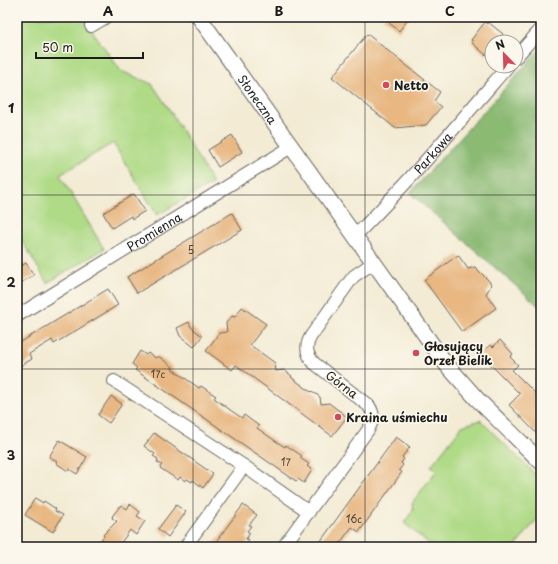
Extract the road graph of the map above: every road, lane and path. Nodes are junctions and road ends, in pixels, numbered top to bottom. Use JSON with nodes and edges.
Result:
{"nodes":[{"id":1,"x":106,"y":17,"type":"edge"},
{"id":2,"x":199,"y":17,"type":"edge"},
{"id":3,"x":91,"y":26,"type":"dead end"},
{"id":4,"x":541,"y":29,"type":"edge"},
{"id":5,"x":524,"y":48,"type":"edge"},
{"id":6,"x":501,"y":74,"type":"edge"},
{"id":7,"x":291,"y":148,"type":"junction"},
{"id":8,"x":355,"y":236,"type":"junction"},
{"id":9,"x":373,"y":263,"type":"junction"},
{"id":10,"x":17,"y":316,"type":"edge"},
{"id":11,"x":114,"y":381,"type":"dead end"},
{"id":12,"x":541,"y":462,"type":"edge"},
{"id":13,"x":244,"y":466,"type":"junction"},
{"id":14,"x":309,"y":512,"type":"junction"},
{"id":15,"x":185,"y":547,"type":"edge"},
{"id":16,"x":283,"y":547,"type":"edge"}],
"edges":[{"from":1,"to":3,"type":"street"},
{"from":2,"to":7,"type":"street","name":"Słoneczna"},
{"from":4,"to":5,"type":"street"},
{"from":6,"to":8,"type":"street","name":"Parkowa"},
{"from":7,"to":8,"type":"street","name":"Słoneczna"},
{"from":7,"to":10,"type":"street","name":"Promienna"},
{"from":8,"to":9,"type":"street"},
{"from":9,"to":12,"type":"street"},
{"from":9,"to":14,"type":"street","name":"Górna"},
{"from":11,"to":13,"type":"street"},
{"from":13,"to":14,"type":"street"},
{"from":13,"to":15,"type":"street"},
{"from":14,"to":16,"type":"street","name":"Górna"}]}
